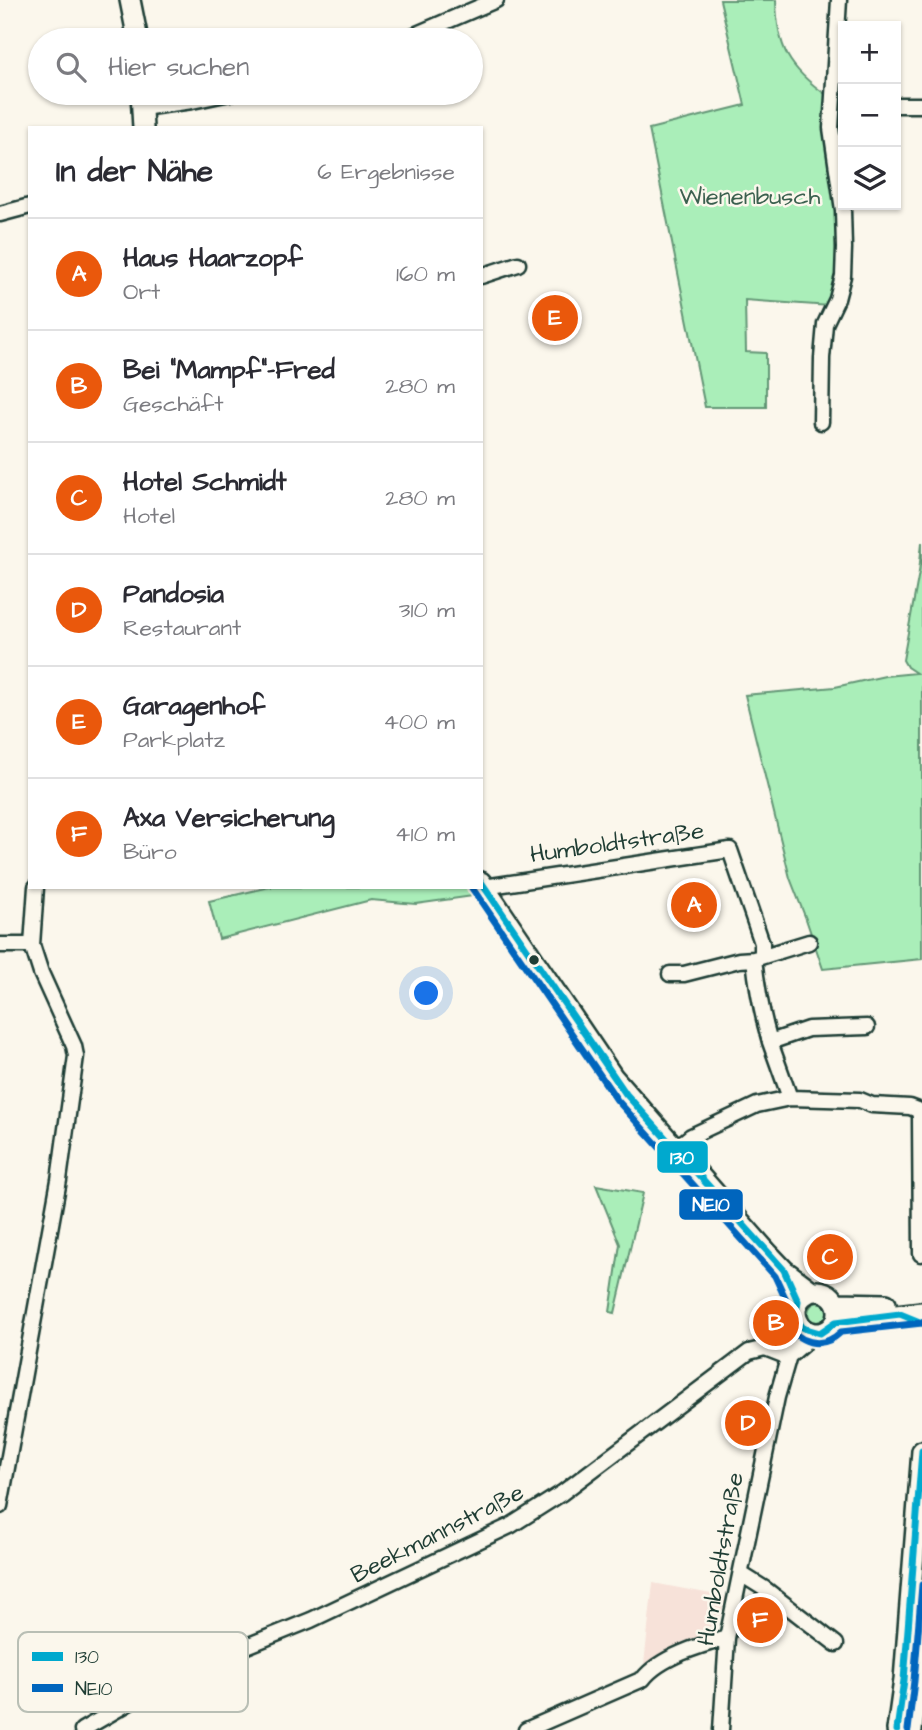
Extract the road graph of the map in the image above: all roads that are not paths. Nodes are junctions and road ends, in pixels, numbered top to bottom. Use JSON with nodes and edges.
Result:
{"nodes":[{"id":1,"x":130,"y":0,"type":"edge"},
{"id":2,"x":496,"y":0,"type":"edge"},
{"id":3,"x":839,"y":0,"type":"edge"},
{"id":4,"x":136,"y":28,"type":"edge"},
{"id":5,"x":431,"y":28,"type":"edge"},
{"id":6,"x":141,"y":105,"type":"edge"},
{"id":7,"x":901,"y":105,"type":"edge"},
{"id":8,"x":922,"y":105,"type":"edge"},
{"id":9,"x":837,"y":106,"type":"edge"},
{"id":10,"x":143,"y":126,"type":"edge"},
{"id":11,"x":28,"y":207,"type":"edge"},
{"id":12,"x":0,"y":214,"type":"edge"},
{"id":13,"x":518,"y":264,"type":"dead end"},
{"id":14,"x":483,"y":275,"type":"edge"},
{"id":15,"x":821,"y":422,"type":"dead end"},
{"id":16,"x":483,"y":884,"type":"edge"},
{"id":17,"x":36,"y":889,"type":"edge"},
{"id":18,"x":809,"y":942,"type":"dead end"},
{"id":19,"x":0,"y":945,"type":"edge"},
{"id":20,"x":32,"y":945,"type":"junction"},
{"id":21,"x":758,"y":957,"type":"junction"},
{"id":22,"x":670,"y":974,"type":"dead end"},
{"id":23,"x":867,"y":1027,"type":"dead end"},
{"id":24,"x":770,"y":1042,"type":"junction"},
{"id":25,"x":790,"y":1098,"type":"junction"},
{"id":26,"x":675,"y":1149,"type":"junction"},
{"id":27,"x":920,"y":1254,"type":"edge"},
{"id":28,"x":805,"y":1296,"type":"junction"},
{"id":29,"x":922,"y":1303,"type":"edge"},
{"id":30,"x":836,"y":1312,"type":"junction"},
{"id":31,"x":922,"y":1312,"type":"edge"},
{"id":32,"x":900,"y":1314,"type":"junction"},
{"id":33,"x":922,"y":1323,"type":"edge"},
{"id":34,"x":804,"y":1329,"type":"junction"},
{"id":35,"x":788,"y":1357,"type":"junction"},
{"id":36,"x":922,"y":1451,"type":"edge"},
{"id":37,"x":922,"y":1460,"type":"edge"},
{"id":38,"x":0,"y":1506,"type":"edge"},
{"id":39,"x":741,"y":1574,"type":"junction"},
{"id":40,"x":917,"y":1581,"type":"edge"},
{"id":41,"x":727,"y":1638,"type":"junction"},
{"id":42,"x":922,"y":1640,"type":"edge"},
{"id":43,"x":836,"y":1644,"type":"dead end"},
{"id":44,"x":248,"y":1645,"type":"edge"},
{"id":45,"x":113,"y":1712,"type":"edge"},
{"id":46,"x":82,"y":1730,"type":"edge"},
{"id":47,"x":526,"y":1730,"type":"edge"},
{"id":48,"x":721,"y":1730,"type":"edge"},
{"id":49,"x":897,"y":1730,"type":"edge"},
{"id":50,"x":912,"y":1730,"type":"edge"}],
"edges":[{"from":1,"to":4,"type":"street"},
{"from":2,"to":5,"type":"street"},
{"from":3,"to":9,"type":"street"},
{"from":6,"to":10,"type":"street"},
{"from":7,"to":8,"type":"street"},
{"from":9,"to":15,"type":"street"},
{"from":11,"to":12,"type":"street"},
{"from":13,"to":14,"type":"street"},
{"from":16,"to":21,"type":"street","name":"Humboldtstraße"},
{"from":16,"to":26,"type":"street","name":"Humboldtstraße"},
{"from":17,"to":20,"type":"street"},
{"from":18,"to":21,"type":"street"},
{"from":19,"to":20,"type":"street"},
{"from":20,"to":38,"type":"street"},
{"from":21,"to":22,"type":"street"},
{"from":21,"to":24,"type":"street","name":"Humboldtstraße"},
{"from":23,"to":24,"type":"street"},
{"from":24,"to":25,"type":"street","name":"Humboldtstraße"},
{"from":25,"to":26,"type":"street"},
{"from":25,"to":27,"type":"street"},
{"from":26,"to":28,"type":"street","name":"Humboldtstraße"},
{"from":28,"to":30,"type":"street"},
{"from":28,"to":34,"type":"street","name":"Humboldtstraße"},
{"from":29,"to":30,"type":"street"},
{"from":30,"to":32,"type":"street"},
{"from":30,"to":34,"type":"street"},
{"from":31,"to":32,"type":"street"},
{"from":32,"to":33,"type":"street"},
{"from":34,"to":35,"type":"street","name":"Humboldtstraße"},
{"from":35,"to":39,"type":"street","name":"Humboldtstraße"},
{"from":35,"to":44,"type":"street","name":"Beekmannstraße"},
{"from":36,"to":37,"type":"street"},
{"from":37,"to":40,"type":"street"},
{"from":39,"to":41,"type":"street","name":"Humboldtstraße"},
{"from":39,"to":43,"type":"street"},
{"from":40,"to":49,"type":"street"},
{"from":41,"to":47,"type":"street"},
{"from":41,"to":48,"type":"street","name":"Humboldtstraße"},
{"from":42,"to":50,"type":"street"},
{"from":45,"to":46,"type":"street","name":"Beekmannstraße"}]}
